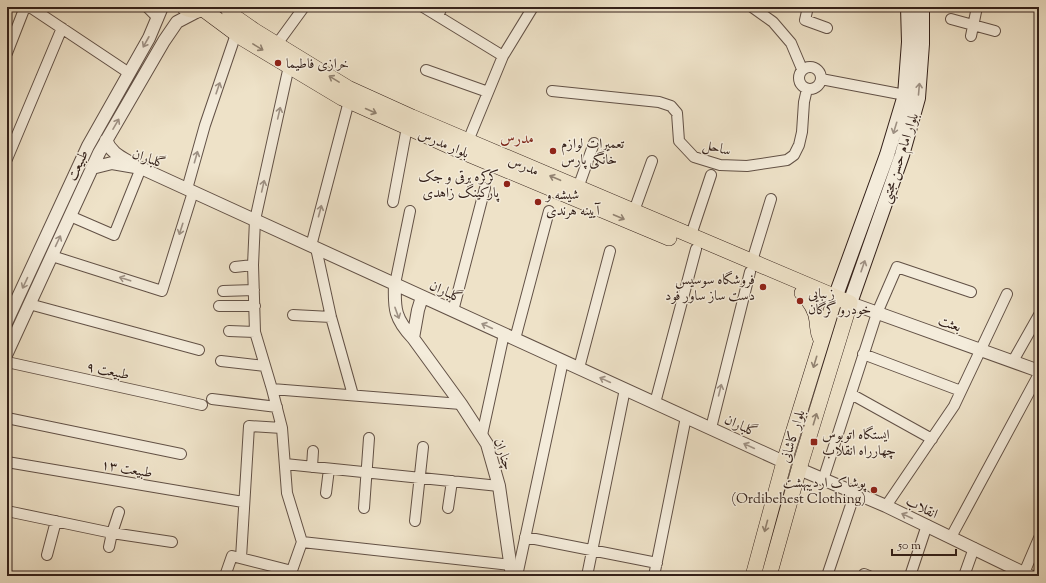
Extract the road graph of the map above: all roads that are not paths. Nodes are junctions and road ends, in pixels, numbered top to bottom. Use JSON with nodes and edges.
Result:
{"nodes":[{"id":1,"x":25,"y":7,"type":"edge"},
{"id":2,"x":30,"y":7,"type":"edge"},
{"id":3,"x":146,"y":7,"type":"edge"},
{"id":4,"x":184,"y":7,"type":"edge"},
{"id":5,"x":226,"y":7,"type":"edge"},
{"id":6,"x":304,"y":7,"type":"edge"},
{"id":7,"x":423,"y":7,"type":"edge"},
{"id":8,"x":533,"y":7,"type":"edge"},
{"id":9,"x":752,"y":7,"type":"edge"},
{"id":10,"x":808,"y":7,"type":"edge"},
{"id":11,"x":908,"y":7,"type":"edge"},
{"id":12,"x":922,"y":7,"type":"edge"},
{"id":13,"x":977,"y":7,"type":"edge"},
{"id":14,"x":202,"y":8,"type":"edge"},
{"id":15,"x":440,"y":12,"type":"edge"},
{"id":16,"x":160,"y":13,"type":"edge"},
{"id":17,"x":951,"y":19,"type":"dead end"},
{"id":18,"x":973,"y":25,"type":"junction"},
{"id":19,"x":62,"y":28,"type":"junction"},
{"id":20,"x":827,"y":28,"type":"dead end"},
{"id":21,"x":995,"y":31,"type":"dead end"},
{"id":22,"x":236,"y":34,"type":"junction"},
{"id":23,"x":971,"y":36,"type":"dead end"},
{"id":24,"x":277,"y":44,"type":"junction"},
{"id":25,"x":7,"y":53,"type":"edge"},
{"id":26,"x":503,"y":56,"type":"junction"},
{"id":27,"x":289,"y":66,"type":"junction"},
{"id":28,"x":802,"y":69,"type":"junction"},
{"id":29,"x":426,"y":70,"type":"dead end"},
{"id":30,"x":129,"y":73,"type":"junction"},
{"id":31,"x":821,"y":79,"type":"junction"},
{"id":32,"x":807,"y":89,"type":"junction"},
{"id":33,"x":552,"y":91,"type":"dead end"},
{"id":34,"x":488,"y":92,"type":"junction"},
{"id":35,"x":905,"y":95,"type":"junction"},
{"id":36,"x":349,"y":101,"type":"junction"},
{"id":37,"x":407,"y":127,"type":"junction"},
{"id":38,"x":106,"y":140,"type":"junction"},
{"id":39,"x":468,"y":141,"type":"junction"},
{"id":40,"x":594,"y":143,"type":"dead end"},
{"id":41,"x":7,"y":160,"type":"edge"},
{"id":42,"x":652,"y":161,"type":"dead end"},
{"id":43,"x":506,"y":163,"type":"junction"},
{"id":44,"x":92,"y":168,"type":"junction"},
{"id":45,"x":141,"y":168,"type":"junction"},
{"id":46,"x":710,"y":175,"type":"dead end"},
{"id":47,"x":485,"y":188,"type":"dead end"},
{"id":48,"x":578,"y":188,"type":"junction"},
{"id":49,"x":190,"y":191,"type":"junction"},
{"id":50,"x":771,"y":199,"type":"dead end"},
{"id":51,"x":393,"y":202,"type":"dead end"},
{"id":52,"x":61,"y":204,"type":"junction"},
{"id":53,"x":410,"y":211,"type":"dead end"},
{"id":54,"x":548,"y":211,"type":"dead end"},
{"id":55,"x":634,"y":211,"type":"junction"},
{"id":56,"x":71,"y":212,"type":"junction"},
{"id":57,"x":866,"y":212,"type":"junction"},
{"id":58,"x":880,"y":217,"type":"junction"},
{"id":59,"x":255,"y":220,"type":"junction"},
{"id":60,"x":693,"y":242,"type":"junction"},
{"id":61,"x":314,"y":247,"type":"junction"},
{"id":62,"x":610,"y":251,"type":"dead end"},
{"id":63,"x":35,"y":261,"type":"junction"},
{"id":64,"x":49,"y":261,"type":"junction"},
{"id":65,"x":253,"y":265,"type":"junction"},
{"id":66,"x":751,"y":266,"type":"junction"},
{"id":67,"x":235,"y":267,"type":"dead end"},
{"id":68,"x":395,"y":284,"type":"junction"},
{"id":69,"x":254,"y":290,"type":"junction"},
{"id":70,"x":223,"y":291,"type":"dead end"},
{"id":71,"x":971,"y":292,"type":"dead end"},
{"id":72,"x":802,"y":293,"type":"junction"},
{"id":73,"x":1007,"y":294,"type":"dead end"},
{"id":74,"x":422,"y":297,"type":"junction"},
{"id":75,"x":835,"y":298,"type":"junction"},
{"id":76,"x":850,"y":303,"type":"junction"},
{"id":77,"x":29,"y":304,"type":"junction"},
{"id":78,"x":219,"y":306,"type":"dead end"},
{"id":79,"x":254,"y":306,"type":"junction"},
{"id":80,"x":453,"y":311,"type":"junction"},
{"id":81,"x":877,"y":313,"type":"junction"},
{"id":82,"x":293,"y":315,"type":"dead end"},
{"id":83,"x":1039,"y":315,"type":"edge"},
{"id":84,"x":331,"y":317,"type":"junction"},
{"id":85,"x":7,"y":321,"type":"edge"},
{"id":86,"x":229,"y":331,"type":"dead end"},
{"id":87,"x":255,"y":332,"type":"junction"},
{"id":88,"x":510,"y":336,"type":"junction"},
{"id":89,"x":413,"y":338,"type":"junction"},
{"id":90,"x":821,"y":343,"type":"junction"},
{"id":91,"x":199,"y":350,"type":"dead end"},
{"id":92,"x":980,"y":350,"type":"junction"},
{"id":93,"x":7,"y":353,"type":"edge"},
{"id":94,"x":863,"y":354,"type":"junction"},
{"id":95,"x":221,"y":360,"type":"dead end"},
{"id":96,"x":564,"y":361,"type":"junction"},
{"id":97,"x":1013,"y":361,"type":"junction"},
{"id":98,"x":7,"y":362,"type":"edge"},
{"id":99,"x":266,"y":366,"type":"junction"},
{"id":100,"x":579,"y":368,"type":"junction"},
{"id":101,"x":1039,"y":371,"type":"edge"},
{"id":102,"x":1039,"y":374,"type":"edge"},
{"id":103,"x":272,"y":389,"type":"junction"},
{"id":104,"x":625,"y":389,"type":"junction"},
{"id":105,"x":961,"y":391,"type":"junction"},
{"id":106,"x":851,"y":394,"type":"junction"},
{"id":107,"x":353,"y":395,"type":"junction"},
{"id":108,"x":212,"y":399,"type":"dead end"},
{"id":109,"x":655,"y":403,"type":"junction"},
{"id":110,"x":461,"y":404,"type":"junction"},
{"id":111,"x":202,"y":405,"type":"dead end"},
{"id":112,"x":277,"y":407,"type":"junction"},
{"id":113,"x":686,"y":417,"type":"junction"},
{"id":114,"x":7,"y":418,"type":"edge"},
{"id":115,"x":282,"y":428,"type":"junction"},
{"id":116,"x":711,"y":428,"type":"junction"},
{"id":117,"x":482,"y":435,"type":"junction"},
{"id":118,"x":369,"y":438,"type":"dead end"},
{"id":119,"x":932,"y":439,"type":"junction"},
{"id":120,"x":423,"y":447,"type":"dead end"},
{"id":121,"x":313,"y":451,"type":"dead end"},
{"id":122,"x":181,"y":454,"type":"dead end"},
{"id":123,"x":7,"y":462,"type":"edge"},
{"id":124,"x":784,"y":462,"type":"junction"},
{"id":125,"x":285,"y":464,"type":"junction"},
{"id":126,"x":312,"y":467,"type":"junction"},
{"id":127,"x":329,"y":469,"type":"junction"},
{"id":128,"x":799,"y":469,"type":"junction"},
{"id":129,"x":366,"y":473,"type":"junction"},
{"id":130,"x":420,"y":479,"type":"junction"},
{"id":131,"x":823,"y":480,"type":"junction"},
{"id":132,"x":452,"y":481,"type":"junction"},
{"id":133,"x":499,"y":486,"type":"junction"},
{"id":134,"x":326,"y":493,"type":"dead end"},
{"id":135,"x":855,"y":493,"type":"junction"},
{"id":136,"x":243,"y":502,"type":"junction"},
{"id":137,"x":886,"y":506,"type":"junction"},
{"id":138,"x":364,"y":508,"type":"dead end"},
{"id":139,"x":448,"y":508,"type":"dead end"},
{"id":140,"x":7,"y":511,"type":"edge"},
{"id":141,"x":119,"y":512,"type":"dead end"},
{"id":142,"x":56,"y":521,"type":"junction"},
{"id":143,"x":415,"y":521,"type":"dead end"},
{"id":144,"x":927,"y":525,"type":"junction"},
{"id":145,"x":112,"y":533,"type":"junction"},
{"id":146,"x":525,"y":537,"type":"junction"},
{"id":147,"x":951,"y":537,"type":"junction"},
{"id":148,"x":1039,"y":538,"type":"edge"},
{"id":149,"x":172,"y":542,"type":"dead end"},
{"id":150,"x":302,"y":542,"type":"junction"},
{"id":151,"x":109,"y":547,"type":"dead end"},
{"id":152,"x":974,"y":548,"type":"junction"},
{"id":153,"x":593,"y":550,"type":"junction"},
{"id":154,"x":47,"y":555,"type":"dead end"},
{"id":155,"x":236,"y":557,"type":"junction"},
{"id":156,"x":657,"y":563,"type":"junction"},
{"id":157,"x":514,"y":572,"type":"edge"},
{"id":158,"x":291,"y":573,"type":"edge"},
{"id":159,"x":1027,"y":575,"type":"edge"},
{"id":160,"x":225,"y":576,"type":"edge"},
{"id":161,"x":587,"y":576,"type":"edge"},
{"id":162,"x":654,"y":576,"type":"edge"},
{"id":163,"x":753,"y":576,"type":"edge"},
{"id":164,"x":769,"y":576,"type":"edge"},
{"id":165,"x":828,"y":576,"type":"edge"},
{"id":166,"x":910,"y":576,"type":"edge"},
{"id":167,"x":964,"y":576,"type":"edge"}],
"edges":[{"from":1,"to":25,"type":"street"},
{"from":2,"to":19,"type":"street"},
{"from":3,"to":16,"type":"street"},
{"from":4,"to":14,"type":"main road"},
{"from":5,"to":24,"type":"main road","name":"مدرس"},
{"from":6,"to":24,"type":"street"},
{"from":7,"to":15,"type":"street"},
{"from":8,"to":26,"type":"street"},
{"from":9,"to":28,"type":"street"},
{"from":10,"to":20,"type":"street"},
{"from":11,"to":35,"type":"main road","name":"بلوار امام حسن مجتبی"},
{"from":58,"to":12,"type":"main road","name":"بلوار امام حسن مجتبی","one_way":true},
{"from":13,"to":18,"type":"street"},
{"from":14,"to":22,"type":"main road","name":"بلوار مدرس"},
{"from":38,"to":14,"type":"street","name":"طبیعت","one_way":true},
{"from":15,"to":26,"type":"street"},
{"from":16,"to":30,"type":"street","name":"طبیعت","one_way":true},
{"from":17,"to":18,"type":"street"},
{"from":18,"to":21,"type":"street"},
{"from":18,"to":23,"type":"street"},
{"from":19,"to":30,"type":"street"},
{"from":19,"to":41,"type":"street"},
{"from":22,"to":27,"type":"main road","name":"بلوار مدرس","one_way":true},
{"from":49,"to":22,"type":"street","one_way":true},
{"from":39,"to":24,"type":"main road","name":"مدرس","one_way":true},
{"from":26,"to":34,"type":"street"},
{"from":27,"to":36,"type":"main road","name":"بلوار مدرس"},
{"from":59,"to":27,"type":"street","one_way":true},
{"from":28,"to":31,"type":"street"},
{"from":28,"to":32,"type":"street"},
{"from":29,"to":34,"type":"street"},
{"from":30,"to":52,"type":"street","name":"طبیعت"},
{"from":31,"to":32,"type":"street"},
{"from":31,"to":35,"type":"street"},
{"from":32,"to":33,"type":"street","name":"ساحل"},
{"from":34,"to":39,"type":"street"},
{"from":35,"to":57,"type":"main road","name":"بلوار امام حسن مجتبی","one_way":true},
{"from":36,"to":37,"type":"main road","name":"بلوار مدرس","one_way":true},
{"from":61,"to":36,"type":"street","one_way":true},
{"from":37,"to":43,"type":"main road","name":"بلوار مدرس"},
{"from":37,"to":51,"type":"street"},
{"from":38,"to":44,"type":"street","name":"طبیعت"},
{"from":38,"to":45,"type":"street"},
{"from":39,"to":43,"type":"main road","name":"مدرس"},
{"from":40,"to":48,"type":"street"},
{"from":42,"to":55,"type":"street"},
{"from":48,"to":43,"type":"main road","name":"مدرس","one_way":true},
{"from":43,"to":60,"type":"main road","name":"بلوار مدرس","one_way":true},
{"from":44,"to":45,"type":"street","name":"گلباران"},
{"from":44,"to":56,"type":"street","name":"طبیعت"},
{"from":45,"to":49,"type":"street","name":"گلباران"},
{"from":45,"to":56,"type":"street"},
{"from":46,"to":60,"type":"street"},
{"from":47,"to":80,"type":"street"},
{"from":48,"to":55,"type":"main road","name":"مدرس"},
{"from":49,"to":59,"type":"street","name":"گلباران"},
{"from":49,"to":64,"type":"street","one_way":true},
{"from":50,"to":66,"type":"street"},
{"from":52,"to":56,"type":"street"},
{"from":52,"to":63,"type":"street","name":"طبیعت"},
{"from":53,"to":68,"type":"street"},
{"from":54,"to":88,"type":"street"},
{"from":55,"to":60,"type":"main road","name":"مدرس"},
{"from":64,"to":56,"type":"street","name":"طبیعت","one_way":true},
{"from":57,"to":58,"type":"main road"},
{"from":57,"to":75,"type":"main road","name":"بلوار امام حسن مجتبی"},
{"from":76,"to":58,"type":"main road","name":"بلوار امام حسن مجتبی","one_way":true},
{"from":59,"to":61,"type":"street","name":"گلباران"},
{"from":59,"to":65,"type":"street"},
{"from":60,"to":66,"type":"main road","name":"بلوار مدرس"},
{"from":60,"to":109,"type":"street"},
{"from":61,"to":68,"type":"street","name":"گلباران"},
{"from":61,"to":84,"type":"street"},
{"from":62,"to":100,"type":"street"},
{"from":63,"to":64,"type":"street"},
{"from":63,"to":85,"type":"street","name":"طبیعت","one_way":true},
{"from":64,"to":77,"type":"street","name":"طبیعت"},
{"from":65,"to":67,"type":"street"},
{"from":65,"to":69,"type":"street"},
{"from":66,"to":72,"type":"main road","name":"بلوار مدرس"},
{"from":66,"to":75,"type":"main road"},
{"from":116,"to":66,"type":"street","one_way":true},
{"from":68,"to":74,"type":"street","name":"گلباران"},
{"from":68,"to":89,"type":"street","name":"چناران","one_way":true},
{"from":69,"to":70,"type":"street"},
{"from":69,"to":79,"type":"street"},
{"from":71,"to":81,"type":"street"},
{"from":72,"to":75,"type":"main road","name":"بلوار مدرس"},
{"from":72,"to":90,"type":"main road"},
{"from":73,"to":92,"type":"street"},
{"from":74,"to":80,"type":"street","name":"گلباران"},
{"from":74,"to":89,"type":"street"},
{"from":75,"to":76,"type":"main road"},
{"from":75,"to":90,"type":"main road","name":"بلوار کاشانی"},
{"from":76,"to":81,"type":"street","name":"بعثت"},
{"from":128,"to":76,"type":"main road","name":"بلوار کاشانی","one_way":true},
{"from":77,"to":91,"type":"street"},
{"from":77,"to":93,"type":"street","name":"طبیعت"},
{"from":78,"to":79,"type":"street"},
{"from":79,"to":87,"type":"street"},
{"from":88,"to":80,"type":"street","name":"گلباران","one_way":true},
{"from":81,"to":92,"type":"street","name":"بعثت"},
{"from":81,"to":94,"type":"street"},
{"from":82,"to":84,"type":"street"},
{"from":83,"to":97,"type":"street"},
{"from":84,"to":107,"type":"street"},
{"from":86,"to":87,"type":"street"},
{"from":87,"to":99,"type":"street"},
{"from":88,"to":96,"type":"street","name":"گلباران"},
{"from":88,"to":117,"type":"street"},
{"from":89,"to":110,"type":"street","name":"چناران"},
{"from":90,"to":124,"type":"main road","name":"بلوار کاشانی","one_way":true},
{"from":92,"to":97,"type":"street","name":"بعثت"},
{"from":92,"to":105,"type":"street"},
{"from":94,"to":105,"type":"street"},
{"from":94,"to":106,"type":"street"},
{"from":95,"to":99,"type":"street"},
{"from":96,"to":100,"type":"street","name":"گلباران"},
{"from":96,"to":146,"type":"street"},
{"from":97,"to":101,"type":"street","name":"بعثت"},
{"from":98,"to":111,"type":"street","name":"طبیعت ۹"},
{"from":99,"to":103,"type":"street"},
{"from":104,"to":100,"type":"street","name":"گلباران","one_way":true},
{"from":102,"to":147,"type":"street"},
{"from":103,"to":107,"type":"street"},
{"from":103,"to":112,"type":"street"},
{"from":104,"to":109,"type":"street","name":"گلباران"},
{"from":104,"to":153,"type":"street"},
{"from":105,"to":119,"type":"street"},
{"from":106,"to":119,"type":"street"},
{"from":106,"to":131,"type":"street"},
{"from":107,"to":110,"type":"street"},
{"from":108,"to":112,"type":"street"},
{"from":109,"to":113,"type":"street","name":"گلباران"},
{"from":110,"to":117,"type":"street","name":"چناران"},
{"from":112,"to":115,"type":"street"},
{"from":113,"to":116,"type":"street","name":"گلباران"},
{"from":113,"to":156,"type":"street"},
{"from":114,"to":122,"type":"street"},
{"from":115,"to":125,"type":"street"},
{"from":115,"to":136,"type":"street"},
{"from":124,"to":116,"type":"street","name":"گلباران","one_way":true},
{"from":117,"to":133,"type":"street","name":"چناران"},
{"from":118,"to":129,"type":"street"},
{"from":119,"to":137,"type":"street"},
{"from":120,"to":130,"type":"street"},
{"from":121,"to":126,"type":"street"},
{"from":123,"to":136,"type":"street","name":"طبیعت ۱۳"},
{"from":124,"to":128,"type":"main road"},
{"from":124,"to":163,"type":"main road","name":"بلوار کاشانی","one_way":true},
{"from":125,"to":126,"type":"street"},
{"from":125,"to":150,"type":"street"},
{"from":126,"to":127,"type":"street"},
{"from":127,"to":129,"type":"street"},
{"from":127,"to":134,"type":"street"},
{"from":128,"to":131,"type":"street","name":"انقلاب"},
{"from":128,"to":164,"type":"main road","name":"بلوار کاشانی"},
{"from":129,"to":130,"type":"street"},
{"from":129,"to":138,"type":"street"},
{"from":130,"to":132,"type":"street"},
{"from":130,"to":143,"type":"street"},
{"from":131,"to":135,"type":"street","name":"انقلاب"},
{"from":132,"to":133,"type":"street"},
{"from":132,"to":139,"type":"street"},
{"from":133,"to":157,"type":"street","name":"چناران"},
{"from":135,"to":137,"type":"street","name":"انقلاب"},
{"from":135,"to":165,"type":"street"},
{"from":136,"to":155,"type":"street"},
{"from":144,"to":137,"type":"street","name":"انقلاب","one_way":true},
{"from":140,"to":142,"type":"street"},
{"from":141,"to":145,"type":"street"},
{"from":142,"to":145,"type":"street"},
{"from":142,"to":154,"type":"street"},
{"from":144,"to":147,"type":"street","name":"انقلاب"},
{"from":144,"to":166,"type":"street"},
{"from":145,"to":149,"type":"street"},
{"from":145,"to":151,"type":"street"},
{"from":146,"to":153,"type":"street"},
{"from":146,"to":157,"type":"street"},
{"from":147,"to":152,"type":"street","name":"انقلاب"},
{"from":148,"to":159,"type":"street"},
{"from":150,"to":157,"type":"street"},
{"from":150,"to":158,"type":"street"},
{"from":152,"to":159,"type":"street","name":"انقلاب"},
{"from":152,"to":167,"type":"street"},
{"from":153,"to":156,"type":"street"},
{"from":153,"to":161,"type":"street"},
{"from":155,"to":158,"type":"street"},
{"from":155,"to":160,"type":"street"},
{"from":156,"to":162,"type":"street"}]}
